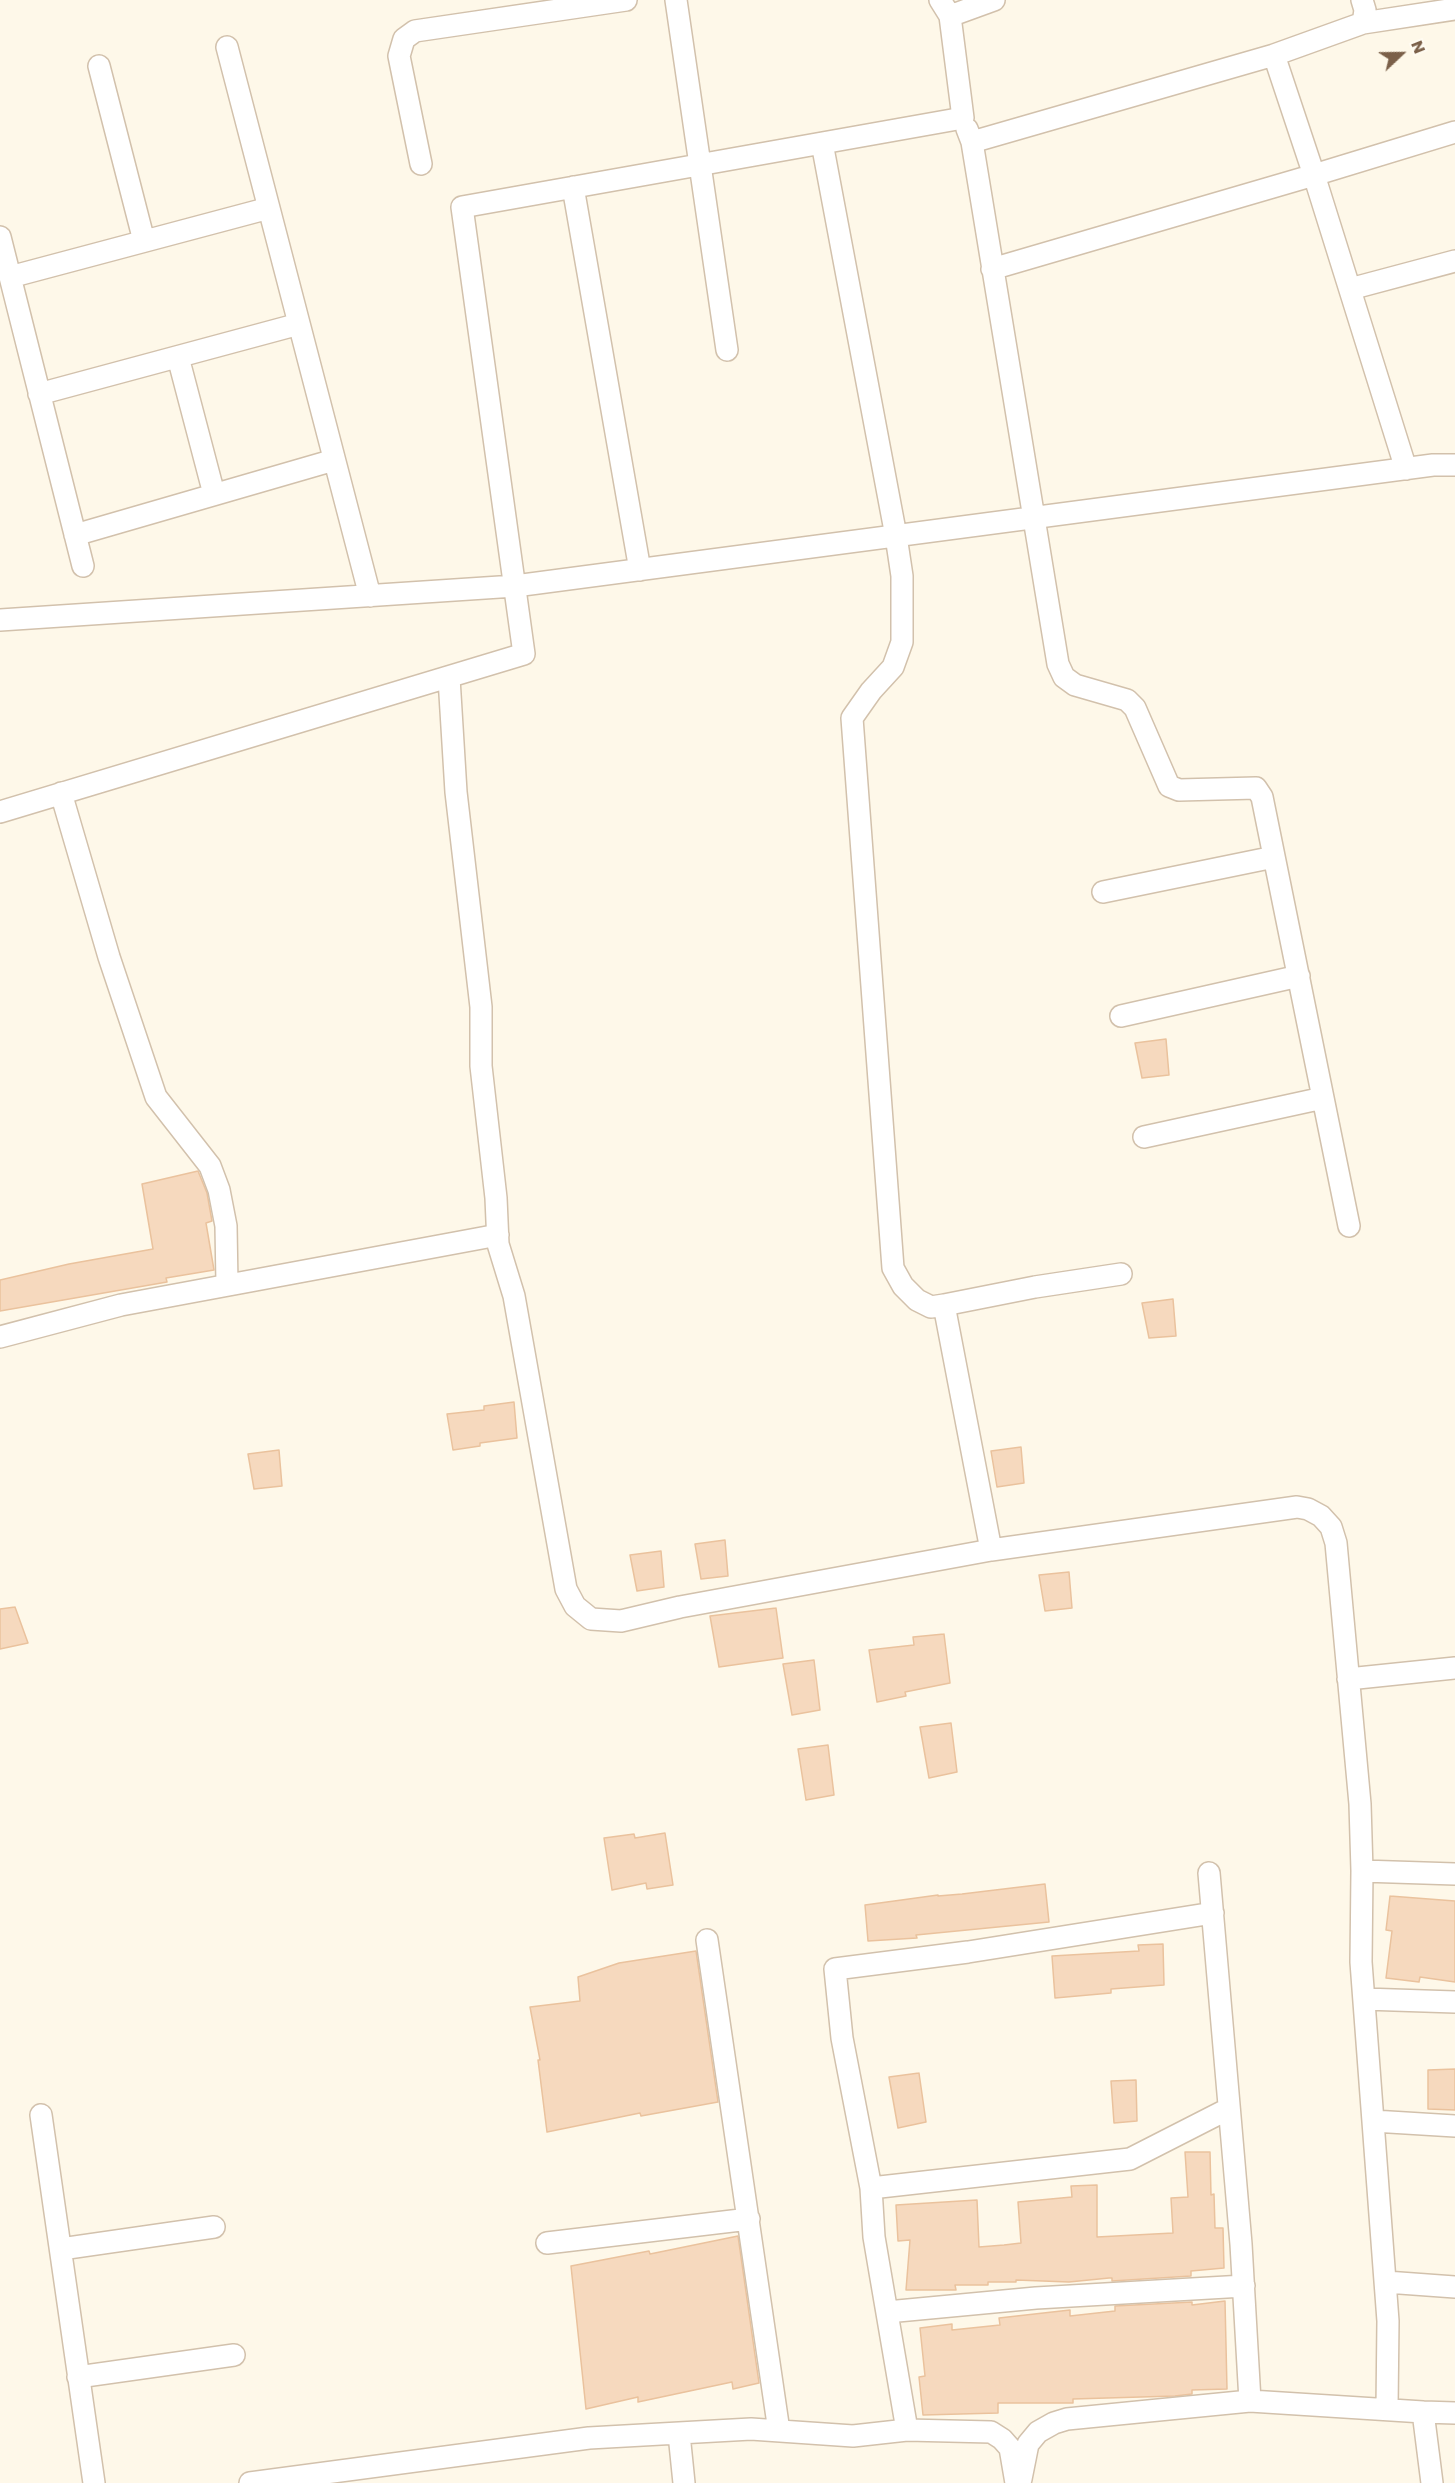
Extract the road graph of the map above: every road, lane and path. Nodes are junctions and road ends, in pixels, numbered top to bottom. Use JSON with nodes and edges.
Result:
{"nodes":[{"id":1,"x":626,"y":0,"type":"edge"},
{"id":2,"x":676,"y":0,"type":"edge"},
{"id":3,"x":994,"y":0,"type":"edge"},
{"id":4,"x":1362,"y":0,"type":"edge"},
{"id":5,"x":945,"y":8,"type":"edge"},
{"id":6,"x":1455,"y":9,"type":"edge"},
{"id":7,"x":1364,"y":23,"type":"junction"},
{"id":8,"x":227,"y":47,"type":"dead end"},
{"id":9,"x":1274,"y":55,"type":"junction"},
{"id":10,"x":99,"y":66,"type":"dead end"},
{"id":11,"x":963,"y":118,"type":"junction"},
{"id":12,"x":1455,"y":132,"type":"edge"},
{"id":13,"x":972,"y":142,"type":"junction"},
{"id":14,"x":822,"y":143,"type":"junction"},
{"id":15,"x":421,"y":164,"type":"dead end"},
{"id":16,"x":699,"y":164,"type":"junction"},
{"id":17,"x":1314,"y":175,"type":"junction"},
{"id":18,"x":573,"y":187,"type":"junction"},
{"id":19,"x":269,"y":208,"type":"junction"},
{"id":20,"x":0,"y":237,"type":"edge"},
{"id":21,"x":144,"y":242,"type":"junction"},
{"id":22,"x":1455,"y":261,"type":"edge"},
{"id":23,"x":992,"y":269,"type":"junction"},
{"id":24,"x":10,"y":277,"type":"junction"},
{"id":25,"x":1350,"y":289,"type":"junction"},
{"id":26,"x":299,"y":324,"type":"junction"},
{"id":27,"x":727,"y":350,"type":"dead end"},
{"id":28,"x":178,"y":357,"type":"junction"},
{"id":29,"x":39,"y":394,"type":"junction"},
{"id":30,"x":334,"y":460,"type":"junction"},
{"id":31,"x":1455,"y":465,"type":"edge"},
{"id":32,"x":1406,"y":469,"type":"junction"},
{"id":33,"x":214,"y":494,"type":"junction"},
{"id":34,"x":1034,"y":518,"type":"junction"},
{"id":35,"x":75,"y":535,"type":"junction"},
{"id":36,"x":896,"y":536,"type":"junction"},
{"id":37,"x":83,"y":566,"type":"dead end"},
{"id":38,"x":640,"y":570,"type":"junction"},
{"id":39,"x":515,"y":586,"type":"junction"},
{"id":40,"x":370,"y":596,"type":"junction"},
{"id":41,"x":0,"y":620,"type":"edge"},
{"id":42,"x":449,"y":678,"type":"junction"},
{"id":43,"x":61,"y":794,"type":"junction"},
{"id":44,"x":0,"y":812,"type":"edge"},
{"id":45,"x":1274,"y":857,"type":"junction"},
{"id":46,"x":1103,"y":892,"type":"dead end"},
{"id":47,"x":1299,"y":976,"type":"junction"},
{"id":48,"x":1120,"y":1016,"type":"dead end"},
{"id":49,"x":1323,"y":1098,"type":"junction"},
{"id":50,"x":1144,"y":1137,"type":"dead end"},
{"id":51,"x":1349,"y":1226,"type":"dead end"},
{"id":52,"x":498,"y":1235,"type":"junction"},
{"id":53,"x":1121,"y":1274,"type":"dead end"},
{"id":54,"x":227,"y":1284,"type":"junction"},
{"id":55,"x":944,"y":1305,"type":"junction"},
{"id":56,"x":0,"y":1337,"type":"edge"},
{"id":57,"x":991,"y":1550,"type":"junction"},
{"id":58,"x":1455,"y":1668,"type":"edge"},
{"id":59,"x":1347,"y":1679,"type":"junction"},
{"id":60,"x":1362,"y":1870,"type":"junction"},
{"id":61,"x":1209,"y":1873,"type":"dead end"},
{"id":62,"x":1455,"y":1874,"type":"edge"},
{"id":63,"x":1213,"y":1913,"type":"junction"},
{"id":64,"x":707,"y":1940,"type":"dead end"},
{"id":65,"x":1364,"y":2000,"type":"junction"},
{"id":66,"x":1455,"y":2002,"type":"edge"},
{"id":67,"x":1228,"y":2109,"type":"junction"},
{"id":68,"x":41,"y":2115,"type":"dead end"},
{"id":69,"x":1373,"y":2121,"type":"junction"},
{"id":70,"x":1455,"y":2126,"type":"edge"},
{"id":71,"x":870,"y":2188,"type":"junction"},
{"id":72,"x":749,"y":2219,"type":"junction"},
{"id":73,"x":214,"y":2227,"type":"dead end"},
{"id":74,"x":547,"y":2243,"type":"dead end"},
{"id":75,"x":61,"y":2249,"type":"junction"},
{"id":76,"x":1386,"y":2282,"type":"junction"},
{"id":77,"x":1244,"y":2286,"type":"junction"},
{"id":78,"x":1455,"y":2287,"type":"edge"},
{"id":79,"x":887,"y":2312,"type":"junction"},
{"id":80,"x":234,"y":2355,"type":"dead end"},
{"id":81,"x":78,"y":2377,"type":"junction"},
{"id":82,"x":1250,"y":2401,"type":"junction"},
{"id":83,"x":1387,"y":2408,"type":"junction"},
{"id":84,"x":1423,"y":2412,"type":"junction"},
{"id":85,"x":1455,"y":2413,"type":"edge"},
{"id":86,"x":907,"y":2430,"type":"junction"},
{"id":87,"x":779,"y":2431,"type":"junction"},
{"id":88,"x":679,"y":2434,"type":"junction"},
{"id":89,"x":94,"y":2483,"type":"edge"},
{"id":90,"x":250,"y":2483,"type":"edge"},
{"id":91,"x":684,"y":2483,"type":"edge"},
{"id":92,"x":1018,"y":2483,"type":"edge"},
{"id":93,"x":1432,"y":2483,"type":"edge"}],
"edges":[{"from":1,"to":15,"type":"street"},
{"from":2,"to":16,"type":"street"},
{"from":3,"to":5,"type":"street"},
{"from":4,"to":7,"type":"street"},
{"from":5,"to":11,"type":"street"},
{"from":6,"to":7,"type":"street"},
{"from":7,"to":9,"type":"street"},
{"from":8,"to":19,"type":"street"},
{"from":9,"to":13,"type":"street"},
{"from":9,"to":17,"type":"street"},
{"from":10,"to":21,"type":"street"},
{"from":11,"to":13,"type":"street"},
{"from":11,"to":14,"type":"street"},
{"from":12,"to":17,"type":"street"},
{"from":13,"to":23,"type":"street"},
{"from":14,"to":16,"type":"street"},
{"from":14,"to":36,"type":"street"},
{"from":16,"to":18,"type":"street"},
{"from":16,"to":27,"type":"street"},
{"from":17,"to":23,"type":"street"},
{"from":17,"to":25,"type":"street"},
{"from":18,"to":38,"type":"street"},
{"from":18,"to":39,"type":"street"},
{"from":19,"to":21,"type":"street"},
{"from":19,"to":26,"type":"street"},
{"from":20,"to":24,"type":"street"},
{"from":21,"to":24,"type":"street"},
{"from":22,"to":25,"type":"street"},
{"from":23,"to":34,"type":"street"},
{"from":24,"to":29,"type":"street"},
{"from":25,"to":32,"type":"street"},
{"from":26,"to":28,"type":"street"},
{"from":26,"to":30,"type":"street"},
{"from":28,"to":29,"type":"street"},
{"from":28,"to":33,"type":"street"},
{"from":29,"to":35,"type":"street"},
{"from":30,"to":33,"type":"street"},
{"from":30,"to":40,"type":"street"},
{"from":31,"to":32,"type":"street"},
{"from":32,"to":34,"type":"street"},
{"from":33,"to":35,"type":"street"},
{"from":34,"to":36,"type":"street"},
{"from":34,"to":45,"type":"street"},
{"from":35,"to":37,"type":"street"},
{"from":36,"to":38,"type":"street"},
{"from":36,"to":55,"type":"street"},
{"from":38,"to":39,"type":"street"},
{"from":39,"to":40,"type":"street"},
{"from":39,"to":42,"type":"street"},
{"from":40,"to":41,"type":"street"},
{"from":42,"to":43,"type":"street"},
{"from":42,"to":52,"type":"street"},
{"from":43,"to":44,"type":"street"},
{"from":43,"to":54,"type":"street"},
{"from":45,"to":46,"type":"street"},
{"from":45,"to":47,"type":"street"},
{"from":47,"to":48,"type":"street"},
{"from":47,"to":49,"type":"street"},
{"from":49,"to":50,"type":"street"},
{"from":49,"to":51,"type":"street"},
{"from":52,"to":54,"type":"street"},
{"from":52,"to":57,"type":"street"},
{"from":53,"to":55,"type":"street"},
{"from":54,"to":56,"type":"street"},
{"from":55,"to":57,"type":"street"},
{"from":57,"to":59,"type":"street"},
{"from":58,"to":59,"type":"street"},
{"from":59,"to":60,"type":"street"},
{"from":60,"to":62,"type":"street"},
{"from":60,"to":65,"type":"street"},
{"from":61,"to":63,"type":"street"},
{"from":63,"to":67,"type":"street"},
{"from":63,"to":71,"type":"street"},
{"from":64,"to":72,"type":"street"},
{"from":65,"to":66,"type":"street"},
{"from":65,"to":69,"type":"street"},
{"from":67,"to":71,"type":"street"},
{"from":67,"to":77,"type":"street"},
{"from":68,"to":75,"type":"street"},
{"from":69,"to":70,"type":"street"},
{"from":69,"to":76,"type":"street"},
{"from":71,"to":79,"type":"street"},
{"from":72,"to":74,"type":"street"},
{"from":72,"to":87,"type":"street"},
{"from":73,"to":75,"type":"street"},
{"from":75,"to":81,"type":"street"},
{"from":76,"to":78,"type":"street"},
{"from":76,"to":83,"type":"street"},
{"from":77,"to":79,"type":"street"},
{"from":77,"to":82,"type":"street"},
{"from":79,"to":86,"type":"street"},
{"from":80,"to":81,"type":"street"},
{"from":81,"to":89,"type":"street"},
{"from":82,"to":83,"type":"street"},
{"from":82,"to":92,"type":"street"},
{"from":83,"to":84,"type":"street"},
{"from":84,"to":85,"type":"street"},
{"from":84,"to":93,"type":"street"},
{"from":86,"to":87,"type":"street"},
{"from":86,"to":92,"type":"street"},
{"from":87,"to":88,"type":"street"},
{"from":88,"to":90,"type":"street"},
{"from":88,"to":91,"type":"street"}]}
